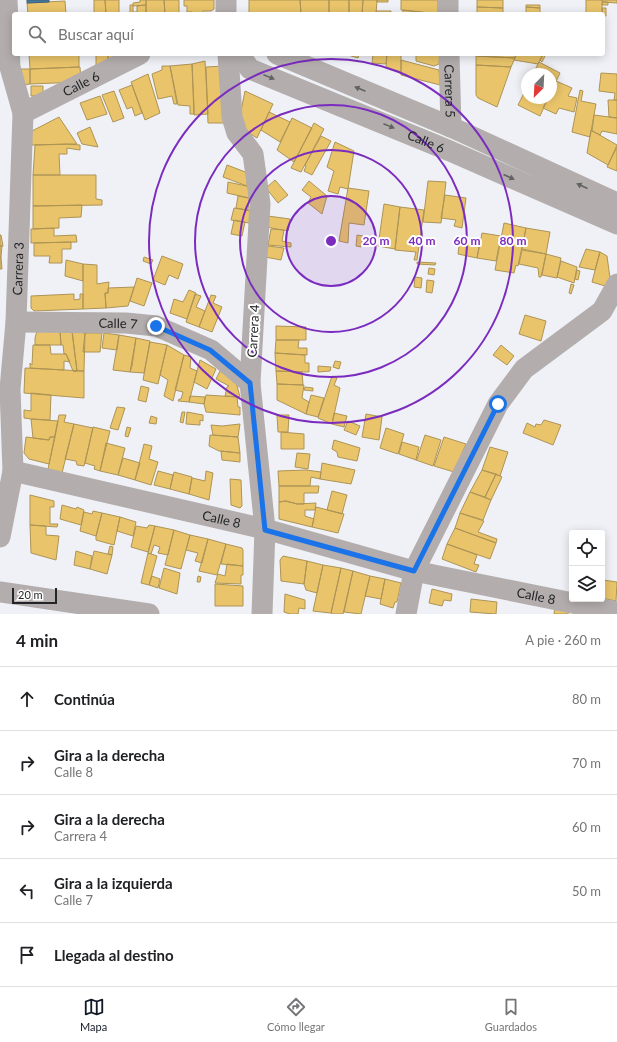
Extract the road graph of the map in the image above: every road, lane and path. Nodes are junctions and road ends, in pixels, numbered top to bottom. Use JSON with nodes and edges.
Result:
{"nodes":[{"id":1,"x":7,"y":0,"type":"edge"},
{"id":2,"x":226,"y":0,"type":"edge"},
{"id":3,"x":448,"y":0,"type":"edge"},
{"id":4,"x":226,"y":12,"type":"edge"},
{"id":5,"x":448,"y":12,"type":"edge"},
{"id":6,"x":136,"y":56,"type":"edge"},
{"id":7,"x":228,"y":56,"type":"edge"},
{"id":8,"x":240,"y":56,"type":"edge"},
{"id":9,"x":281,"y":56,"type":"edge"},
{"id":10,"x":449,"y":56,"type":"edge"},
{"id":11,"x":5,"y":67,"type":"edge"},
{"id":12,"x":23,"y":113,"type":"junction"},
{"id":13,"x":451,"y":127,"type":"junction"},
{"id":14,"x":617,"y":203,"type":"edge"},
{"id":15,"x":617,"y":224,"type":"edge"},
{"id":16,"x":617,"y":284,"type":"edge"},
{"id":17,"x":16,"y":322,"type":"junction"},
{"id":18,"x":250,"y":383,"type":"junction"},
{"id":19,"x":5,"y":388,"type":"edge"},
{"id":20,"x":13,"y":471,"type":"junction"},
{"id":21,"x":265,"y":530,"type":"junction"},
{"id":22,"x":0,"y":537,"type":"edge"},
{"id":23,"x":414,"y":571,"type":"junction"},
{"id":24,"x":0,"y":592,"type":"edge"},
{"id":25,"x":617,"y":612,"type":"edge"},
{"id":26,"x":149,"y":614,"type":"edge"},
{"id":27,"x":262,"y":614,"type":"edge"},
{"id":28,"x":406,"y":614,"type":"edge"}],
"edges":[{"from":1,"to":11,"type":"street","name":"Carrera 3"},
{"from":2,"to":4,"type":"street"},
{"from":3,"to":5,"type":"street"},
{"from":6,"to":12,"type":"street","name":"Calle 6"},
{"from":7,"to":18,"type":"street","name":"Carrera 4"},
{"from":8,"to":15,"type":"street","name":"Calle 6","one_way":true},
{"from":13,"to":9,"type":"street","name":"Calle 6","one_way":true},
{"from":10,"to":13,"type":"street","name":"Carrera 5"},
{"from":11,"to":12,"type":"street","name":"Carrera 3"},
{"from":12,"to":17,"type":"street","name":"Carrera 3"},
{"from":14,"to":13,"type":"street","name":"Calle 6","one_way":true},
{"from":16,"to":23,"type":"street"},
{"from":17,"to":18,"type":"street","name":"Calle 7"},
{"from":17,"to":19,"type":"street","name":"Carrera 3"},
{"from":18,"to":21,"type":"street","name":"Carrera 4"},
{"from":19,"to":20,"type":"street","name":"Carrera 3"},
{"from":20,"to":21,"type":"street","name":"Calle 8"},
{"from":20,"to":22,"type":"street","name":"Carrera 3"},
{"from":21,"to":23,"type":"street","name":"Calle 8"},
{"from":21,"to":27,"type":"street","name":"Carrera 4"},
{"from":23,"to":25,"type":"street","name":"Calle 8"},
{"from":23,"to":28,"type":"street"},
{"from":24,"to":26,"type":"street"}]}
